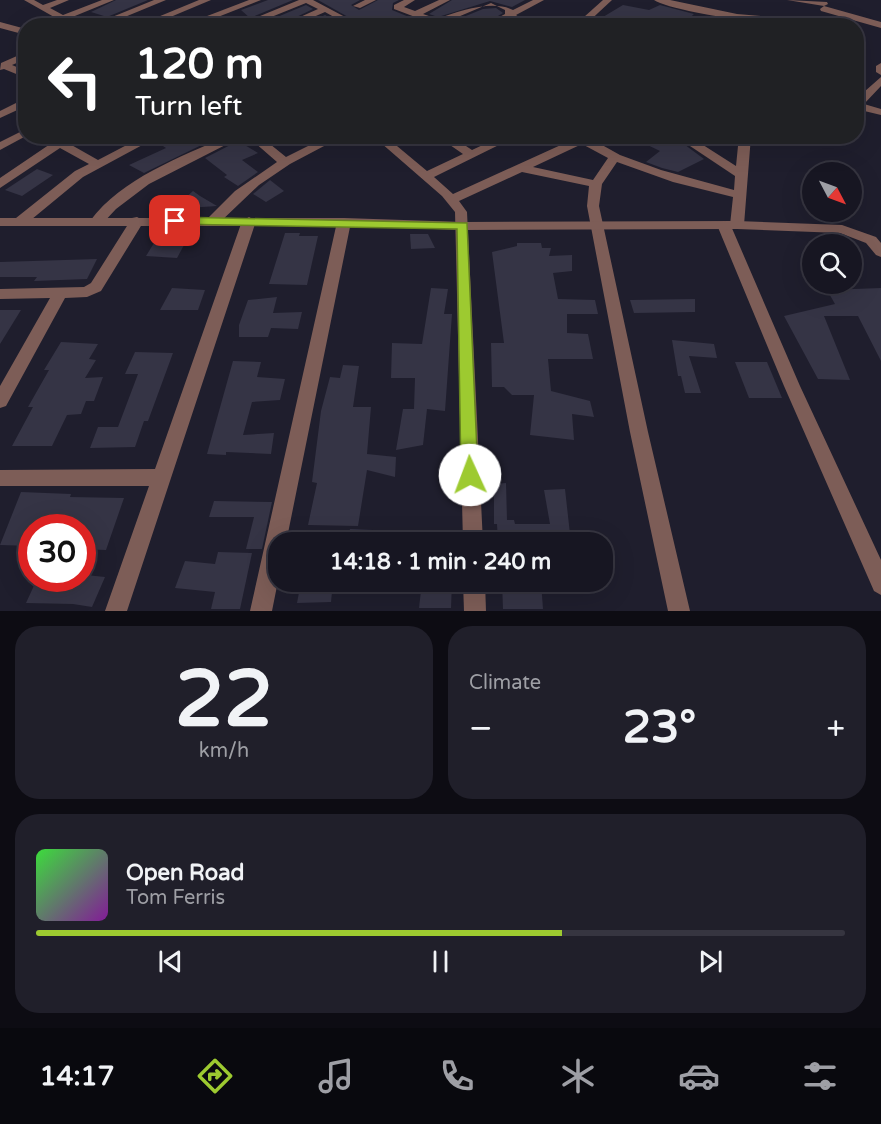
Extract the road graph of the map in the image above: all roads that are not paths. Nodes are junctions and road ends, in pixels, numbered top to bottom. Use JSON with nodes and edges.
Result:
{"nodes":[{"id":1,"x":28,"y":0,"type":"edge"},
{"id":2,"x":65,"y":0,"type":"edge"},
{"id":3,"x":110,"y":0,"type":"edge"},
{"id":4,"x":162,"y":0,"type":"edge"},
{"id":5,"x":207,"y":0,"type":"edge"},
{"id":6,"x":257,"y":0,"type":"edge"},
{"id":7,"x":306,"y":0,"type":"edge"},
{"id":8,"x":372,"y":0,"type":"edge"},
{"id":9,"x":411,"y":0,"type":"edge"},
{"id":10,"x":446,"y":0,"type":"edge"},
{"id":11,"x":540,"y":0,"type":"edge"},
{"id":12,"x":608,"y":0,"type":"edge"},
{"id":13,"x":658,"y":0,"type":"edge"},
{"id":14,"x":791,"y":0,"type":"edge"},
{"id":15,"x":493,"y":1,"type":"edge"},
{"id":16,"x":727,"y":3,"type":"dead end"},
{"id":17,"x":824,"y":4,"type":"edge"},
{"id":18,"x":227,"y":6,"type":"junction"},
{"id":19,"x":357,"y":6,"type":"dead end"},
{"id":20,"x":45,"y":7,"type":"junction"},
{"id":21,"x":326,"y":9,"type":"junction"},
{"id":22,"x":417,"y":13,"type":"junction"},
{"id":23,"x":509,"y":14,"type":"junction"},
{"id":24,"x":65,"y":17,"type":"joint"},
{"id":25,"x":737,"y":17,"type":"junction"},
{"id":26,"x":115,"y":18,"type":"edge"},
{"id":27,"x":159,"y":18,"type":"edge"},
{"id":28,"x":202,"y":18,"type":"edge"},
{"id":29,"x":238,"y":18,"type":"edge"},
{"id":30,"x":262,"y":18,"type":"edge"},
{"id":31,"x":304,"y":18,"type":"edge"},
{"id":32,"x":343,"y":18,"type":"edge"},
{"id":33,"x":430,"y":18,"type":"edge"},
{"id":34,"x":458,"y":18,"type":"edge"},
{"id":35,"x":502,"y":18,"type":"edge"},
{"id":36,"x":515,"y":18,"type":"edge"},
{"id":37,"x":591,"y":18,"type":"edge"},
{"id":38,"x":746,"y":18,"type":"edge"},
{"id":39,"x":860,"y":18,"type":"edge"},
{"id":40,"x":864,"y":19,"type":"edge"},
{"id":41,"x":0,"y":25,"type":"edge"},
{"id":42,"x":881,"y":26,"type":"edge"},
{"id":43,"x":864,"y":28,"type":"edge"},
{"id":44,"x":18,"y":30,"type":"edge"},
{"id":45,"x":4,"y":63,"type":"edge"},
{"id":46,"x":881,"y":66,"type":"edge"},
{"id":47,"x":18,"y":71,"type":"edge"},
{"id":48,"x":881,"y":71,"type":"edge"},
{"id":49,"x":881,"y":80,"type":"edge"},
{"id":50,"x":864,"y":98,"type":"edge"},
{"id":51,"x":18,"y":105,"type":"edge"},
{"id":52,"x":864,"y":108,"type":"edge"},
{"id":53,"x":881,"y":112,"type":"edge"},
{"id":54,"x":0,"y":114,"type":"edge"},
{"id":55,"x":18,"y":137,"type":"edge"},
{"id":56,"x":59,"y":144,"type":"edge"},
{"id":57,"x":70,"y":144,"type":"edge"},
{"id":58,"x":138,"y":144,"type":"edge"},
{"id":59,"x":221,"y":144,"type":"edge"},
{"id":60,"x":262,"y":144,"type":"edge"},
{"id":61,"x":322,"y":144,"type":"edge"},
{"id":62,"x":388,"y":144,"type":"edge"},
{"id":63,"x":455,"y":144,"type":"edge"},
{"id":64,"x":495,"y":144,"type":"edge"},
{"id":65,"x":567,"y":144,"type":"edge"},
{"id":66,"x":590,"y":144,"type":"edge"},
{"id":67,"x":693,"y":144,"type":"edge"},
{"id":68,"x":742,"y":144,"type":"edge"},
{"id":69,"x":0,"y":147,"type":"edge"},
{"id":70,"x":472,"y":155,"type":"junction"},
{"id":71,"x":614,"y":158,"type":"junction"},
{"id":72,"x":285,"y":162,"type":"junction"},
{"id":73,"x":97,"y":164,"type":"junction"},
{"id":74,"x":520,"y":168,"type":"junction"},
{"id":75,"x":742,"y":175,"type":"junction"},
{"id":76,"x":426,"y":176,"type":"junction"},
{"id":77,"x":0,"y":184,"type":"edge"},
{"id":78,"x":597,"y":184,"type":"junction"},
{"id":79,"x":741,"y":195,"type":"junction"},
{"id":80,"x":451,"y":200,"type":"junction"},
{"id":81,"x":21,"y":221,"type":"junction"},
{"id":82,"x":97,"y":221,"type":"junction"},
{"id":83,"x":137,"y":221,"type":"junction"},
{"id":84,"x":213,"y":221,"type":"junction"},
{"id":85,"x":249,"y":221,"type":"junction"},
{"id":86,"x":0,"y":222,"type":"edge"},
{"id":87,"x":344,"y":222,"type":"junction"},
{"id":88,"x":596,"y":225,"type":"junction"},
{"id":89,"x":730,"y":225,"type":"junction"},
{"id":90,"x":463,"y":226,"type":"junction"},
{"id":91,"x":881,"y":252,"type":"edge"},
{"id":92,"x":0,"y":294,"type":"edge"},
{"id":93,"x":60,"y":294,"type":"junction"},
{"id":94,"x":0,"y":401,"type":"edge"},
{"id":95,"x":162,"y":477,"type":"junction"},
{"id":96,"x":1,"y":480,"type":"edge"},
{"id":97,"x":472,"y":532,"type":"edge"},
{"id":98,"x":881,"y":584,"type":"edge"},
{"id":99,"x":474,"y":592,"type":"edge"},
{"id":100,"x":116,"y":611,"type":"edge"},
{"id":101,"x":261,"y":611,"type":"edge"},
{"id":102,"x":475,"y":611,"type":"edge"},
{"id":103,"x":679,"y":611,"type":"edge"}],
"edges":[{"from":1,"to":20,"type":"street"},
{"from":2,"to":20,"type":"street"},
{"from":3,"to":24,"type":"street"},
{"from":4,"to":26,"type":"street"},
{"from":5,"to":27,"type":"street"},
{"from":6,"to":18,"type":"street"},
{"from":7,"to":21,"type":"street"},
{"from":7,"to":30,"type":"street"},
{"from":8,"to":19,"type":"street"},
{"from":9,"to":22,"type":"street"},
{"from":10,"to":22,"type":"street"},
{"from":11,"to":23,"type":"street"},
{"from":12,"to":37,"type":"street"},
{"from":13,"to":25,"type":"street"},
{"from":14,"to":17,"type":"street"},
{"from":15,"to":23,"type":"street"},
{"from":15,"to":34,"type":"street"},
{"from":16,"to":25,"type":"street"},
{"from":17,"to":39,"type":"street"},
{"from":18,"to":28,"type":"street"},
{"from":18,"to":29,"type":"street"},
{"from":20,"to":24,"type":"street"},
{"from":21,"to":31,"type":"street"},
{"from":21,"to":32,"type":"street"},
{"from":22,"to":33,"type":"street"},
{"from":23,"to":35,"type":"street"},
{"from":23,"to":36,"type":"street"},
{"from":25,"to":38,"type":"street"},
{"from":40,"to":42,"type":"street"},
{"from":41,"to":44,"type":"street"},
{"from":42,"to":43,"type":"street"},
{"from":45,"to":47,"type":"street"},
{"from":46,"to":48,"type":"street"},
{"from":49,"to":50,"type":"street"},
{"from":51,"to":54,"type":"street"},
{"from":52,"to":53,"type":"street"},
{"from":55,"to":69,"type":"street"},
{"from":56,"to":77,"type":"street"},
{"from":57,"to":73,"type":"street"},
{"from":58,"to":73,"type":"street"},
{"from":59,"to":82,"type":"street"},
{"from":60,"to":72,"type":"street"},
{"from":61,"to":72,"type":"street"},
{"from":62,"to":76,"type":"street"},
{"from":63,"to":70,"type":"street"},
{"from":64,"to":70,"type":"street"},
{"from":65,"to":74,"type":"street"},
{"from":66,"to":71,"type":"street"},
{"from":67,"to":75,"type":"street"},
{"from":68,"to":75,"type":"street"},
{"from":70,"to":76,"type":"street"},
{"from":71,"to":78,"type":"street"},
{"from":71,"to":79,"type":"street"},
{"from":72,"to":84,"type":"street"},
{"from":73,"to":81,"type":"street"},
{"from":74,"to":78,"type":"street"},
{"from":74,"to":80,"type":"street"},
{"from":75,"to":79,"type":"street"},
{"from":76,"to":80,"type":"street"},
{"from":78,"to":88,"type":"street"},
{"from":79,"to":89,"type":"street"},
{"from":80,"to":90,"type":"street"},
{"from":81,"to":82,"type":"street"},
{"from":81,"to":86,"type":"street"},
{"from":82,"to":83,"type":"street"},
{"from":83,"to":84,"type":"street"},
{"from":83,"to":93,"type":"street"},
{"from":84,"to":85,"type":"street"},
{"from":85,"to":87,"type":"street"},
{"from":85,"to":95,"type":"street"},
{"from":87,"to":90,"type":"street"},
{"from":87,"to":101,"type":"street"},
{"from":88,"to":89,"type":"street"},
{"from":88,"to":90,"type":"street"},
{"from":88,"to":103,"type":"street"},
{"from":89,"to":91,"type":"street"},
{"from":89,"to":98,"type":"street"},
{"from":90,"to":97,"type":"street"},
{"from":92,"to":93,"type":"street"},
{"from":93,"to":94,"type":"street"},
{"from":95,"to":96,"type":"street"},
{"from":95,"to":100,"type":"street"},
{"from":99,"to":102,"type":"street"}]}
